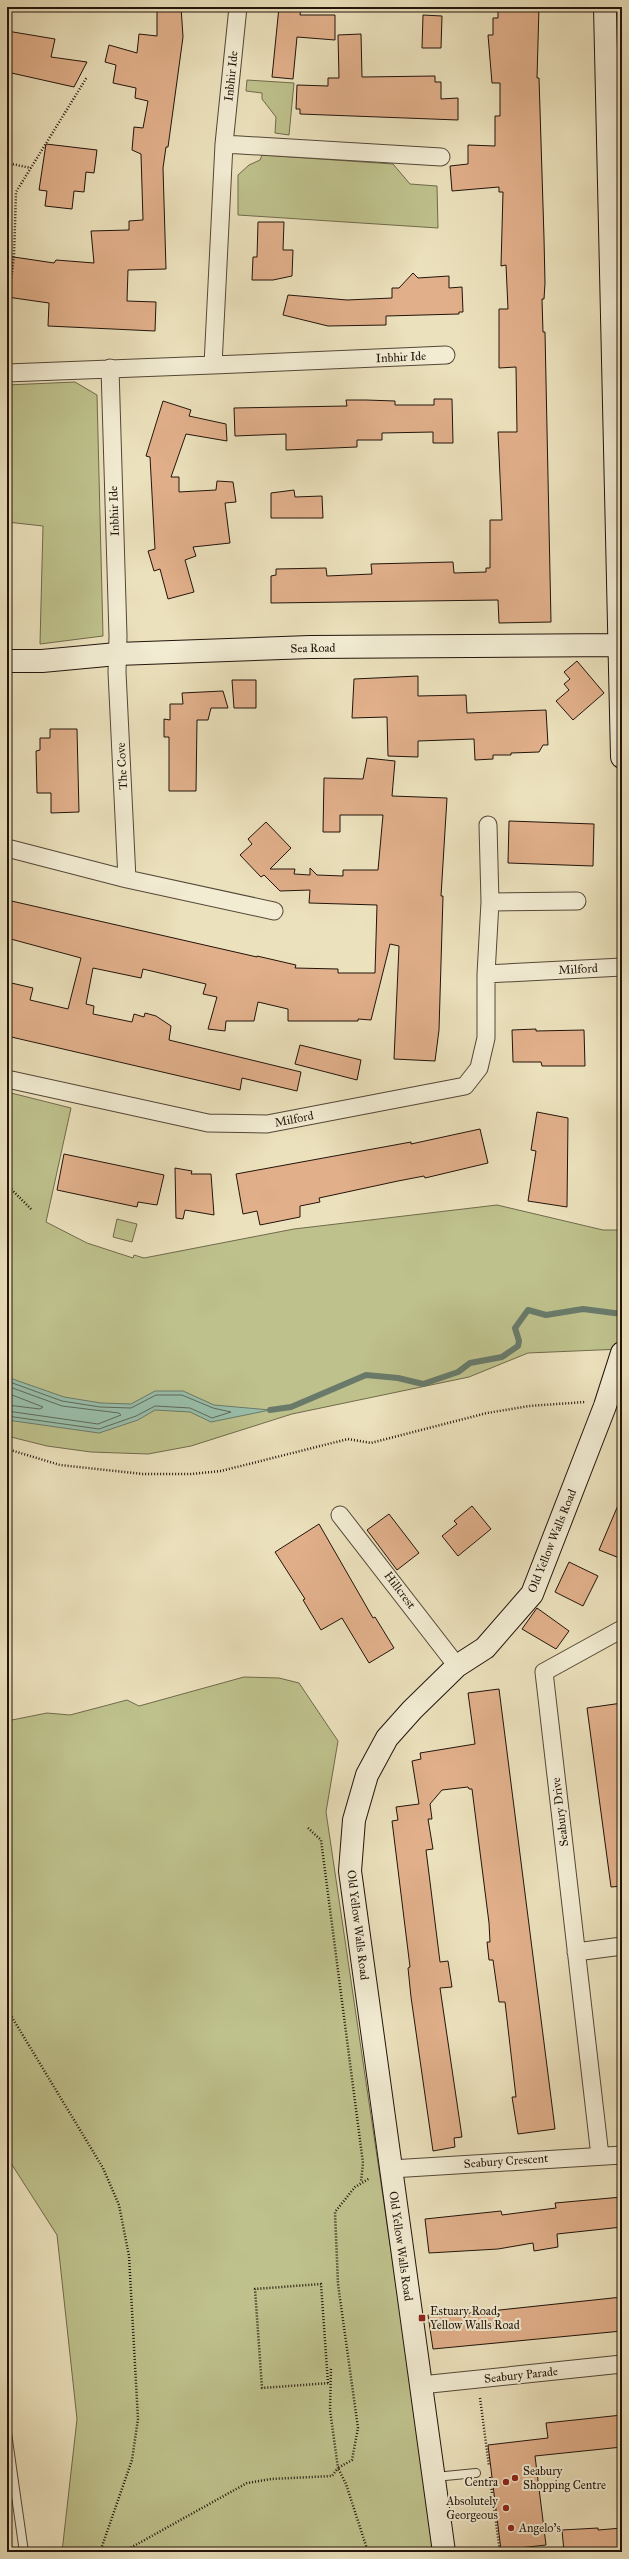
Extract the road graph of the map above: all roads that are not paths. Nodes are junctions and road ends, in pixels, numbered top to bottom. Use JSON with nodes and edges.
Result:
{"nodes":[{"id":1,"x":238,"y":7,"type":"edge"},
{"id":2,"x":605,"y":7,"type":"edge"},
{"id":3,"x":224,"y":144,"type":"junction"},
{"id":4,"x":441,"y":158,"type":"dead end"},
{"id":5,"x":446,"y":355,"type":"dead end"},
{"id":6,"x":213,"y":365,"type":"junction"},
{"id":7,"x":110,"y":368,"type":"junction"},
{"id":8,"x":7,"y":374,"type":"edge"},
{"id":9,"x":621,"y":645,"type":"edge"},
{"id":10,"x":118,"y":654,"type":"junction"},
{"id":11,"x":7,"y":661,"type":"edge"},
{"id":12,"x":622,"y":757,"type":"edge"},
{"id":13,"x":488,"y":825,"type":"dead end"},
{"id":14,"x":7,"y":848,"type":"edge"},
{"id":15,"x":127,"y":879,"type":"junction"},
{"id":16,"x":490,"y":902,"type":"junction"},
{"id":17,"x":577,"y":902,"type":"dead end"},
{"id":18,"x":274,"y":911,"type":"dead end"},
{"id":19,"x":622,"y":967,"type":"edge"},
{"id":20,"x":486,"y":974,"type":"junction"},
{"id":21,"x":7,"y":1079,"type":"edge"},
{"id":22,"x":622,"y":1353,"type":"edge"},
{"id":23,"x":340,"y":1515,"type":"dead end"},
{"id":24,"x":622,"y":1629,"type":"edge"},
{"id":25,"x":457,"y":1666,"type":"junction"},
{"id":26,"x":622,"y":1946,"type":"edge"},
{"id":27,"x":576,"y":1952,"type":"junction"},
{"id":28,"x":622,"y":2154,"type":"edge"},
{"id":29,"x":600,"y":2156,"type":"junction"},
{"id":30,"x":390,"y":2168,"type":"junction"},
{"id":31,"x":622,"y":2364,"type":"edge"},
{"id":32,"x":421,"y":2385,"type":"junction"},
{"id":33,"x":7,"y":2433,"type":"edge"},
{"id":34,"x":476,"y":2473,"type":"dead end"},
{"id":35,"x":435,"y":2477,"type":"junction"},
{"id":36,"x":24,"y":2552,"type":"edge"},
{"id":37,"x":444,"y":2552,"type":"edge"}],
"edges":[{"from":1,"to":3,"type":"street","name":"Inbhir Ide"},
{"from":2,"to":9,"type":"street"},
{"from":3,"to":4,"type":"street"},
{"from":3,"to":6,"type":"street","name":"Inbhir Ide"},
{"from":5,"to":6,"type":"street","name":"Inbhir Ide"},
{"from":6,"to":7,"type":"street","name":"Inbhir Ide"},
{"from":7,"to":8,"type":"street","name":"Inbhir Ide"},
{"from":7,"to":10,"type":"street","name":"Inbhir Ide"},
{"from":9,"to":10,"type":"street","name":"Sea Road"},
{"from":9,"to":12,"type":"street"},
{"from":10,"to":11,"type":"street","name":"Sea Road"},
{"from":10,"to":15,"type":"street","name":"The Cove"},
{"from":13,"to":16,"type":"street","name":"Milford"},
{"from":14,"to":15,"type":"street"},
{"from":15,"to":18,"type":"street"},
{"from":16,"to":17,"type":"street"},
{"from":16,"to":20,"type":"street","name":"Milford"},
{"from":19,"to":20,"type":"street","name":"Milford"},
{"from":20,"to":21,"type":"street","name":"Milford"},
{"from":22,"to":25,"type":"street","name":"Old Yellow Walls Road"},
{"from":23,"to":25,"type":"street","name":"Hillcrest"},
{"from":24,"to":27,"type":"street","name":"Seabury Drive"},
{"from":25,"to":30,"type":"street","name":"Old Yellow Walls Road"},
{"from":26,"to":27,"type":"street"},
{"from":27,"to":29,"type":"street","name":"Seabury Drive"},
{"from":28,"to":29,"type":"street","name":"Seabury Crescent"},
{"from":29,"to":30,"type":"street","name":"Seabury Crescent"},
{"from":30,"to":32,"type":"street","name":"Old Yellow Walls Road"},
{"from":31,"to":32,"type":"street","name":"Seabury Parade"},
{"from":32,"to":35,"type":"street","name":"Old Yellow Walls Road"},
{"from":33,"to":36,"type":"lane"},
{"from":34,"to":35,"type":"lane"},
{"from":35,"to":37,"type":"street","name":"Old Yellow Walls Road"}]}
